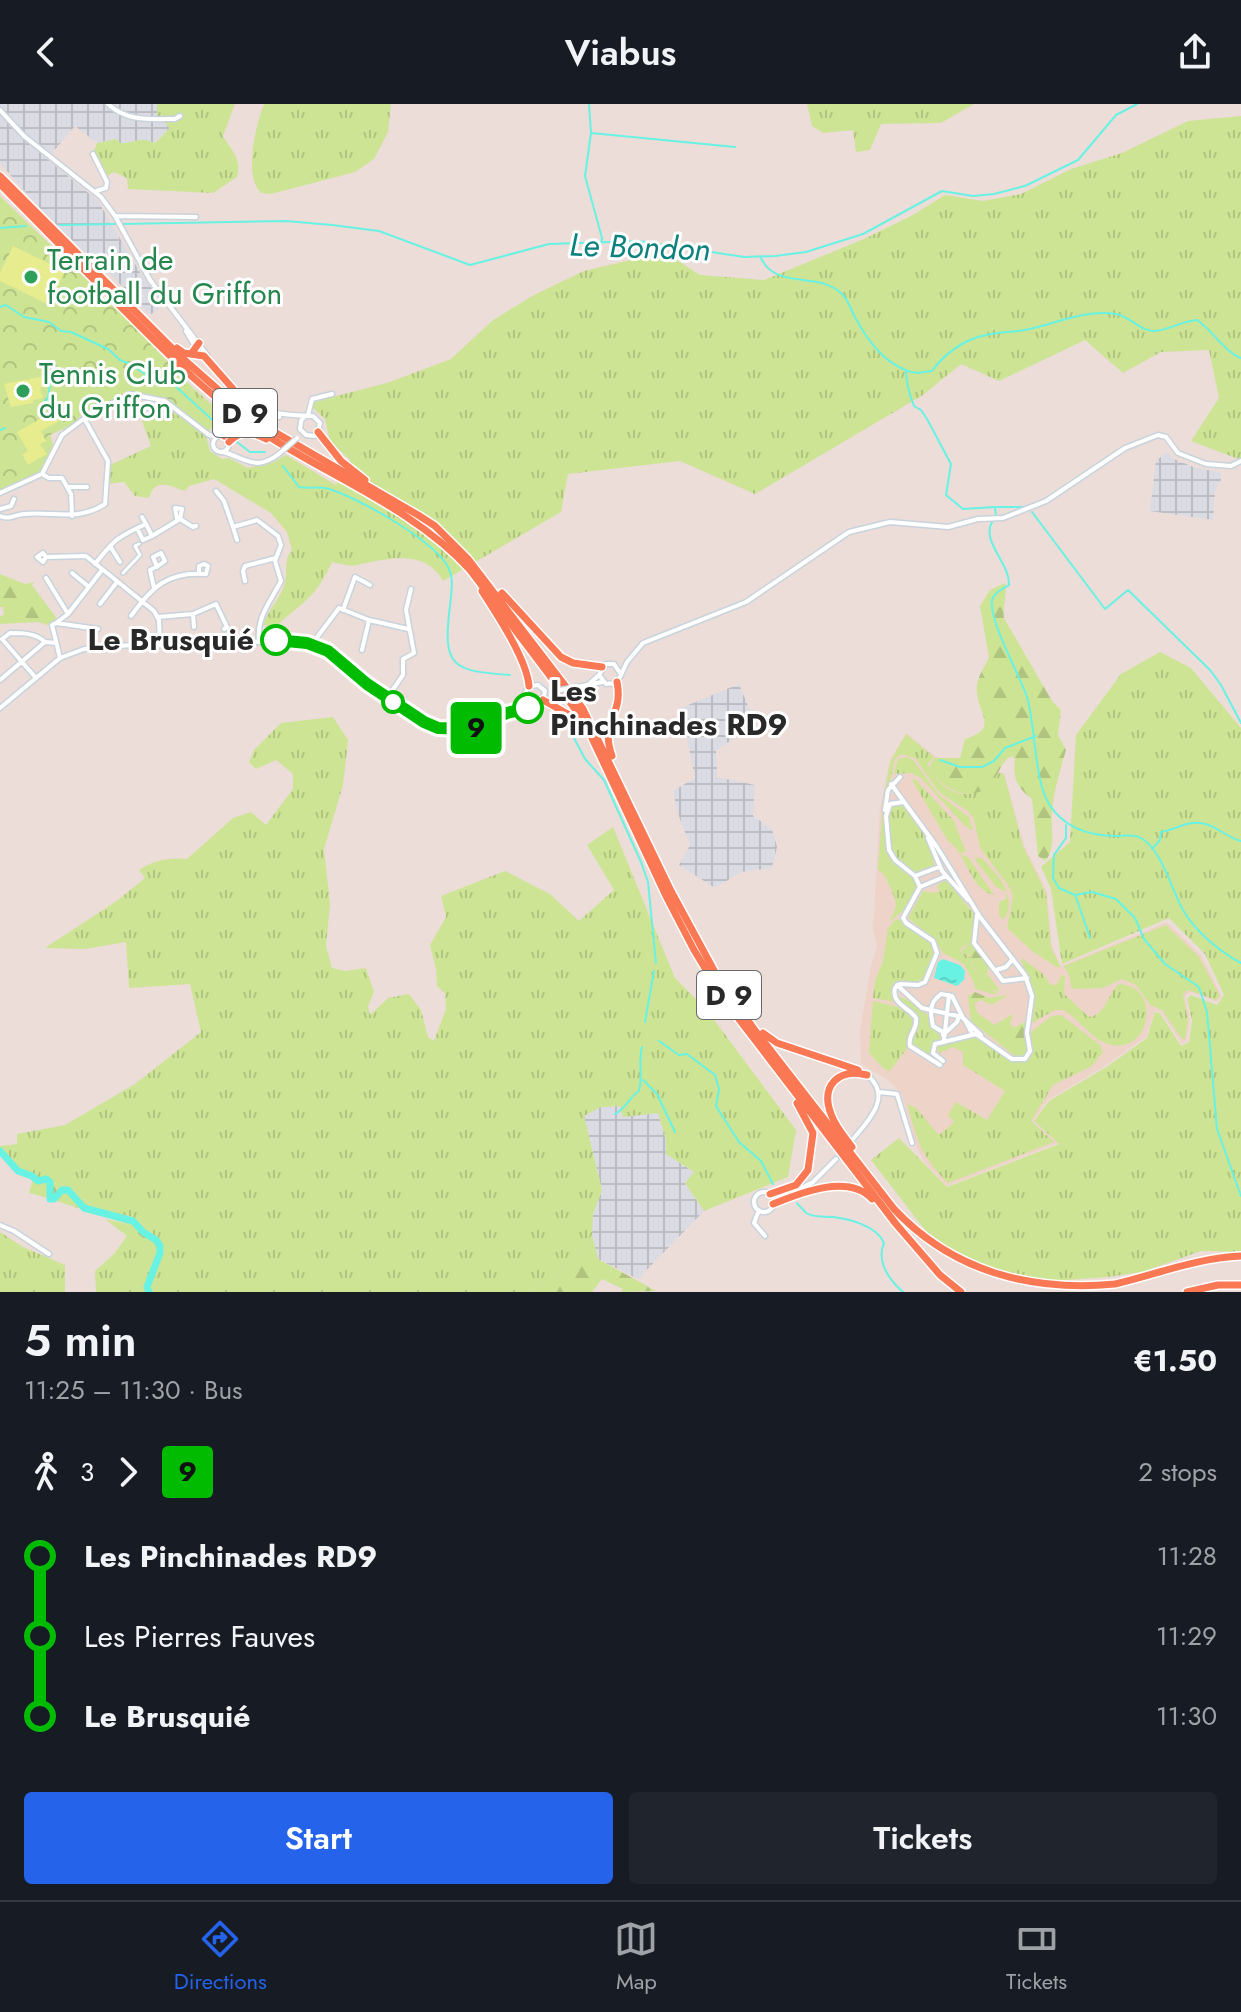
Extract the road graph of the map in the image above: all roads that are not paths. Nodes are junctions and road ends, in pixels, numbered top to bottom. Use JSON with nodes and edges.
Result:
{"nodes":[{"id":1,"x":108,"y":104,"type":"edge"},
{"id":2,"x":0,"y":110,"type":"edge"},
{"id":3,"x":180,"y":116,"type":"dead end"},
{"id":4,"x":93,"y":154,"type":"dead end"},
{"id":5,"x":0,"y":174,"type":"edge"},
{"id":6,"x":0,"y":184,"type":"edge"},
{"id":7,"x":0,"y":191,"type":"edge"},
{"id":8,"x":96,"y":191,"type":"junction"},
{"id":9,"x":196,"y":217,"type":"dead end"},
{"id":10,"x":116,"y":218,"type":"junction"},
{"id":11,"x":90,"y":275,"type":"junction"},
{"id":12,"x":109,"y":290,"type":"junction"},
{"id":13,"x":195,"y":348,"type":"junction"},
{"id":14,"x":202,"y":355,"type":"junction"},
{"id":15,"x":234,"y":390,"type":"junction"},
{"id":16,"x":332,"y":394,"type":"dead end"},
{"id":17,"x":306,"y":416,"type":"junction"},
{"id":18,"x":85,"y":420,"type":"junction"},
{"id":19,"x":300,"y":426,"type":"junction"},
{"id":20,"x":318,"y":432,"type":"junction"},
{"id":21,"x":303,"y":433,"type":"junction"},
{"id":22,"x":209,"y":435,"type":"junction"},
{"id":23,"x":225,"y":440,"type":"junction"},
{"id":24,"x":213,"y":444,"type":"junction"},
{"id":25,"x":223,"y":452,"type":"junction"},
{"id":26,"x":237,"y":457,"type":"junction"},
{"id":27,"x":1241,"y":461,"type":"edge"},
{"id":28,"x":325,"y":470,"type":"junction"},
{"id":29,"x":42,"y":474,"type":"junction"},
{"id":30,"x":67,"y":487,"type":"junction"},
{"id":31,"x":87,"y":487,"type":"dead end"},
{"id":32,"x":216,"y":491,"type":"dead end"},
{"id":33,"x":0,"y":493,"type":"edge"},
{"id":34,"x":14,"y":499,"type":"dead end"},
{"id":35,"x":403,"y":506,"type":"junction"},
{"id":36,"x":0,"y":509,"type":"edge"},
{"id":37,"x":0,"y":516,"type":"edge"},
{"id":38,"x":72,"y":516,"type":"junction"},
{"id":39,"x":142,"y":517,"type":"dead end"},
{"id":40,"x":146,"y":524,"type":"junction"},
{"id":41,"x":196,"y":526,"type":"dead end"},
{"id":42,"x":233,"y":527,"type":"junction"},
{"id":43,"x":137,"y":528,"type":"junction"},
{"id":44,"x":152,"y":536,"type":"junction"},
{"id":45,"x":237,"y":540,"type":"dead end"},
{"id":46,"x":440,"y":540,"type":"junction"},
{"id":47,"x":141,"y":542,"type":"junction"},
{"id":48,"x":110,"y":546,"type":"junction"},
{"id":49,"x":456,"y":546,"type":"junction"},
{"id":50,"x":46,"y":557,"type":"dead end"},
{"id":51,"x":276,"y":558,"type":"junction"},
{"id":52,"x":120,"y":562,"type":"dead end"},
{"id":53,"x":95,"y":564,"type":"junction"},
{"id":54,"x":157,"y":567,"type":"dead end"},
{"id":55,"x":102,"y":570,"type":"junction"},
{"id":56,"x":72,"y":573,"type":"dead end"},
{"id":57,"x":199,"y":574,"type":"dead end"},
{"id":58,"x":46,"y":578,"type":"dead end"},
{"id":59,"x":245,"y":581,"type":"dead end"},
{"id":60,"x":116,"y":582,"type":"junction"},
{"id":61,"x":370,"y":585,"type":"dead end"},
{"id":62,"x":89,"y":587,"type":"junction"},
{"id":63,"x":154,"y":588,"type":"junction"},
{"id":64,"x":411,"y":589,"type":"dead end"},
{"id":65,"x":142,"y":601,"type":"junction"},
{"id":66,"x":100,"y":604,"type":"dead end"},
{"id":67,"x":343,"y":610,"type":"junction"},
{"id":68,"x":68,"y":614,"type":"junction"},
{"id":69,"x":193,"y":614,"type":"junction"},
{"id":70,"x":131,"y":616,"type":"dead end"},
{"id":71,"x":158,"y":617,"type":"junction"},
{"id":72,"x":369,"y":620,"type":"junction"},
{"id":73,"x":54,"y":624,"type":"junction"},
{"id":74,"x":194,"y":627,"type":"dead end"},
{"id":75,"x":98,"y":629,"type":"dead end"},
{"id":76,"x":224,"y":629,"type":"dead end"},
{"id":77,"x":410,"y":629,"type":"junction"},
{"id":78,"x":45,"y":642,"type":"junction"},
{"id":79,"x":259,"y":642,"type":"junction"},
{"id":80,"x":56,"y":643,"type":"junction"},
{"id":81,"x":160,"y":644,"type":"junction"},
{"id":82,"x":312,"y":644,"type":"junction"},
{"id":83,"x":362,"y":650,"type":"dead end"},
{"id":84,"x":60,"y":658,"type":"junction"},
{"id":85,"x":23,"y":661,"type":"junction"},
{"id":86,"x":627,"y":662,"type":"junction"},
{"id":87,"x":614,"y":664,"type":"junction"},
{"id":88,"x":602,"y":667,"type":"junction"},
{"id":89,"x":599,"y":675,"type":"junction"},
{"id":90,"x":36,"y":678,"type":"junction"},
{"id":91,"x":0,"y":680,"type":"edge"},
{"id":92,"x":619,"y":680,"type":"junction"},
{"id":93,"x":602,"y":682,"type":"junction"},
{"id":94,"x":589,"y":684,"type":"junction"},
{"id":95,"x":529,"y":686,"type":"junction"},
{"id":96,"x":543,"y":689,"type":"junction"},
{"id":97,"x":554,"y":691,"type":"junction"},
{"id":98,"x":385,"y":696,"type":"junction"},
{"id":99,"x":525,"y":697,"type":"junction"},
{"id":100,"x":544,"y":699,"type":"junction"},
{"id":101,"x":532,"y":704,"type":"junction"},
{"id":102,"x":0,"y":708,"type":"edge"},
{"id":103,"x":507,"y":713,"type":"junction"},
{"id":104,"x":900,"y":777,"type":"dead end"},
{"id":105,"x":891,"y":784,"type":"junction"},
{"id":106,"x":904,"y":802,"type":"junction"},
{"id":107,"x":623,"y":804,"type":"junction"},
{"id":108,"x":886,"y":816,"type":"junction"},
{"id":109,"x":642,"y":828,"type":"junction"},
{"id":110,"x":926,"y":832,"type":"junction"},
{"id":111,"x":939,"y":867,"type":"junction"},
{"id":112,"x":915,"y":876,"type":"junction"},
{"id":113,"x":946,"y":876,"type":"junction"},
{"id":114,"x":920,"y":887,"type":"junction"},
{"id":115,"x":973,"y":905,"type":"junction"},
{"id":116,"x":977,"y":912,"type":"junction"},
{"id":117,"x":704,"y":953,"type":"junction"},
{"id":118,"x":1013,"y":959,"type":"junction"},
{"id":119,"x":996,"y":970,"type":"junction"},
{"id":120,"x":1027,"y":978,"type":"junction"},
{"id":121,"x":897,"y":985,"type":"junction"},
{"id":122,"x":949,"y":995,"type":"junction"},
{"id":123,"x":930,"y":1011,"type":"junction"},
{"id":124,"x":946,"y":1014,"type":"junction"},
{"id":125,"x":962,"y":1017,"type":"junction"},
{"id":126,"x":973,"y":1035,"type":"junction"},
{"id":127,"x":943,"y":1036,"type":"junction"},
{"id":128,"x":982,"y":1036,"type":"junction"},
{"id":129,"x":760,"y":1048,"type":"junction"},
{"id":130,"x":867,"y":1075,"type":"junction"},
{"id":131,"x":879,"y":1092,"type":"junction"},
{"id":132,"x":853,"y":1139,"type":"dead end"},
{"id":133,"x":912,"y":1143,"type":"dead end"},
{"id":134,"x":836,"y":1159,"type":"dead end"},
{"id":135,"x":772,"y":1199,"type":"junction"},
{"id":136,"x":759,"y":1210,"type":"junction"},
{"id":137,"x":0,"y":1225,"type":"edge"},
{"id":138,"x":917,"y":1232,"type":"junction"},
{"id":139,"x":765,"y":1236,"type":"dead end"},
{"id":140,"x":49,"y":1254,"type":"dead end"},
{"id":141,"x":1241,"y":1256,"type":"edge"},
{"id":142,"x":940,"y":1275,"type":"junction"},
{"id":143,"x":1241,"y":1285,"type":"edge"},
{"id":144,"x":961,"y":1292,"type":"edge"},
{"id":145,"x":1187,"y":1292,"type":"edge"}],
"edges":[{"from":1,"to":3,"type":"street"},
{"from":2,"to":8,"type":"street"},
{"from":4,"to":8,"type":"street"},
{"from":5,"to":12,"type":"highway","number":"D 9"},
{"from":6,"to":11,"type":"highway","number":"D 9"},
{"from":7,"to":11,"type":"highway"},
{"from":8,"to":10,"type":"street"},
{"from":9,"to":10,"type":"street"},
{"from":10,"to":13,"type":"street"},
{"from":11,"to":12,"type":"highway","number":"D 9"},
{"from":12,"to":13,"type":"highway"},
{"from":12,"to":23,"type":"highway"},
{"from":12,"to":28,"type":"highway","number":"D 9"},
{"from":12,"to":35,"type":"highway","number":"D 9"},
{"from":13,"to":14,"type":"highway"},
{"from":13,"to":15,"type":"street"},
{"from":14,"to":15,"type":"highway"},
{"from":14,"to":19,"type":"street"},
{"from":15,"to":17,"type":"street"},
{"from":16,"to":17,"type":"street"},
{"from":17,"to":19,"type":"street"},
{"from":17,"to":20,"type":"street"},
{"from":18,"to":22,"type":"street"},
{"from":18,"to":29,"type":"street"},
{"from":18,"to":38,"type":"street"},
{"from":19,"to":21,"type":"street"},
{"from":20,"to":21,"type":"street"},
{"from":20,"to":35,"type":"highway"},
{"from":21,"to":26,"type":"street","bridge":true},
{"from":22,"to":23,"type":"street"},
{"from":22,"to":24,"type":"street"},
{"from":23,"to":24,"type":"street"},
{"from":23,"to":25,"type":"street"},
{"from":23,"to":26,"type":"street"},
{"from":23,"to":28,"type":"highway"},
{"from":24,"to":25,"type":"street"},
{"from":25,"to":26,"type":"street"},
{"from":27,"to":86,"type":"street"},
{"from":28,"to":46,"type":"highway","number":"D 9"},
{"from":29,"to":30,"type":"street"},
{"from":29,"to":33,"type":"street"},
{"from":30,"to":31,"type":"street"},
{"from":30,"to":38,"type":"street"},
{"from":32,"to":42,"type":"street"},
{"from":34,"to":36,"type":"street"},
{"from":35,"to":49,"type":"highway","number":"D 9"},
{"from":37,"to":38,"type":"street"},
{"from":39,"to":40,"type":"street"},
{"from":40,"to":43,"type":"street"},
{"from":40,"to":44,"type":"street"},
{"from":41,"to":44,"type":"street"},
{"from":42,"to":45,"type":"street"},
{"from":42,"to":51,"type":"street"},
{"from":43,"to":47,"type":"street"},
{"from":43,"to":48,"type":"street"},
{"from":44,"to":47,"type":"street"},
{"from":46,"to":95,"type":"highway"},
{"from":46,"to":107,"type":"highway","number":"D 9"},
{"from":47,"to":60,"type":"street"},
{"from":48,"to":52,"type":"street"},
{"from":48,"to":53,"type":"street"},
{"from":49,"to":88,"type":"highway"},
{"from":49,"to":109,"type":"highway","number":"D 9"},
{"from":50,"to":53,"type":"street"},
{"from":51,"to":59,"type":"street"},
{"from":51,"to":79,"type":"street"},
{"from":53,"to":55,"type":"street"},
{"from":54,"to":63,"type":"street"},
{"from":55,"to":60,"type":"street"},
{"from":55,"to":62,"type":"street"},
{"from":56,"to":62,"type":"street"},
{"from":57,"to":63,"type":"street"},
{"from":58,"to":68,"type":"street"},
{"from":60,"to":65,"type":"street"},
{"from":60,"to":66,"type":"street"},
{"from":61,"to":67,"type":"street"},
{"from":62,"to":68,"type":"street"},
{"from":63,"to":65,"type":"street"},
{"from":64,"to":77,"type":"street"},
{"from":65,"to":70,"type":"street"},
{"from":65,"to":71,"type":"street"},
{"from":67,"to":72,"type":"street"},
{"from":67,"to":82,"type":"street"},
{"from":68,"to":73,"type":"street"},
{"from":69,"to":71,"type":"street"},
{"from":69,"to":74,"type":"street"},
{"from":69,"to":76,"type":"street"},
{"from":71,"to":81,"type":"street"},
{"from":72,"to":77,"type":"street"},
{"from":72,"to":83,"type":"street"},
{"from":73,"to":75,"type":"street"},
{"from":73,"to":80,"type":"street"},
{"from":77,"to":98,"type":"street"},
{"from":78,"to":80,"type":"street"},
{"from":78,"to":85,"type":"street"},
{"from":78,"to":85,"type":"street"},
{"from":79,"to":81,"type":"street"},
{"from":79,"to":82,"type":"street"},
{"from":80,"to":84,"type":"street"},
{"from":81,"to":84,"type":"street"},
{"from":82,"to":98,"type":"street"},
{"from":84,"to":90,"type":"street"},
{"from":85,"to":90,"type":"street"},
{"from":85,"to":91,"type":"street"},
{"from":86,"to":87,"type":"street"},
{"from":86,"to":92,"type":"street"},
{"from":87,"to":88,"type":"street"},
{"from":87,"to":92,"type":"street"},
{"from":88,"to":89,"type":"street"},
{"from":89,"to":93,"type":"street"},
{"from":89,"to":94,"type":"street"},
{"from":90,"to":102,"type":"street"},
{"from":92,"to":93,"type":"street"},
{"from":92,"to":109,"type":"highway"},
{"from":93,"to":94,"type":"street"},
{"from":94,"to":97,"type":"street","bridge":true},
{"from":95,"to":96,"type":"street"},
{"from":95,"to":99,"type":"street"},
{"from":96,"to":97,"type":"street"},
{"from":96,"to":100,"type":"street"},
{"from":97,"to":100,"type":"street"},
{"from":98,"to":103,"type":"street"},
{"from":99,"to":101,"type":"street"},
{"from":99,"to":103,"type":"street"},
{"from":100,"to":101,"type":"street"},
{"from":100,"to":107,"type":"highway"},
{"from":101,"to":103,"type":"street"},
{"from":104,"to":105,"type":"street"},
{"from":105,"to":106,"type":"street"},
{"from":105,"to":108,"type":"street"},
{"from":106,"to":108,"type":"street"},
{"from":106,"to":110,"type":"street"},
{"from":107,"to":129,"type":"highway","number":"D 9"},
{"from":108,"to":112,"type":"street"},
{"from":109,"to":117,"type":"highway","number":"D 9"},
{"from":110,"to":111,"type":"street"},
{"from":110,"to":115,"type":"street"},
{"from":111,"to":112,"type":"street"},
{"from":111,"to":113,"type":"street"},
{"from":112,"to":114,"type":"street"},
{"from":113,"to":114,"type":"street"},
{"from":113,"to":115,"type":"street"},
{"from":114,"to":121,"type":"street"},
{"from":115,"to":116,"type":"street"},
{"from":116,"to":118,"type":"street"},
{"from":116,"to":119,"type":"street"},
{"from":117,"to":130,"type":"highway"},
{"from":117,"to":138,"type":"highway","number":"D 9"},
{"from":118,"to":119,"type":"street"},
{"from":118,"to":120,"type":"street"},
{"from":119,"to":120,"type":"street"},
{"from":120,"to":128,"type":"street"},
{"from":121,"to":123,"type":"street"},
{"from":121,"to":127,"type":"street"},
{"from":122,"to":123,"type":"street"},
{"from":122,"to":124,"type":"street"},
{"from":122,"to":125,"type":"street"},
{"from":123,"to":124,"type":"street"},
{"from":123,"to":127,"type":"street"},
{"from":124,"to":125,"type":"street"},
{"from":124,"to":127,"type":"street"},
{"from":125,"to":126,"type":"street"},
{"from":125,"to":127,"type":"street"},
{"from":125,"to":128,"type":"street"},
{"from":126,"to":127,"type":"street"},
{"from":126,"to":128,"type":"street"},
{"from":129,"to":135,"type":"highway"},
{"from":129,"to":142,"type":"highway","number":"D 9"},
{"from":130,"to":131,"type":"street"},
{"from":130,"to":138,"type":"highway"},
{"from":131,"to":132,"type":"street"},
{"from":131,"to":133,"type":"street"},
{"from":134,"to":135,"type":"street"},
{"from":135,"to":136,"type":"street"},
{"from":135,"to":136,"type":"street"},
{"from":135,"to":142,"type":"highway"},
{"from":136,"to":139,"type":"street"},
{"from":137,"to":140,"type":"street"},
{"from":138,"to":141,"type":"highway","number":"D 9"},
{"from":142,"to":144,"type":"highway","number":"D 9"},
{"from":143,"to":145,"type":"highway"}]}
